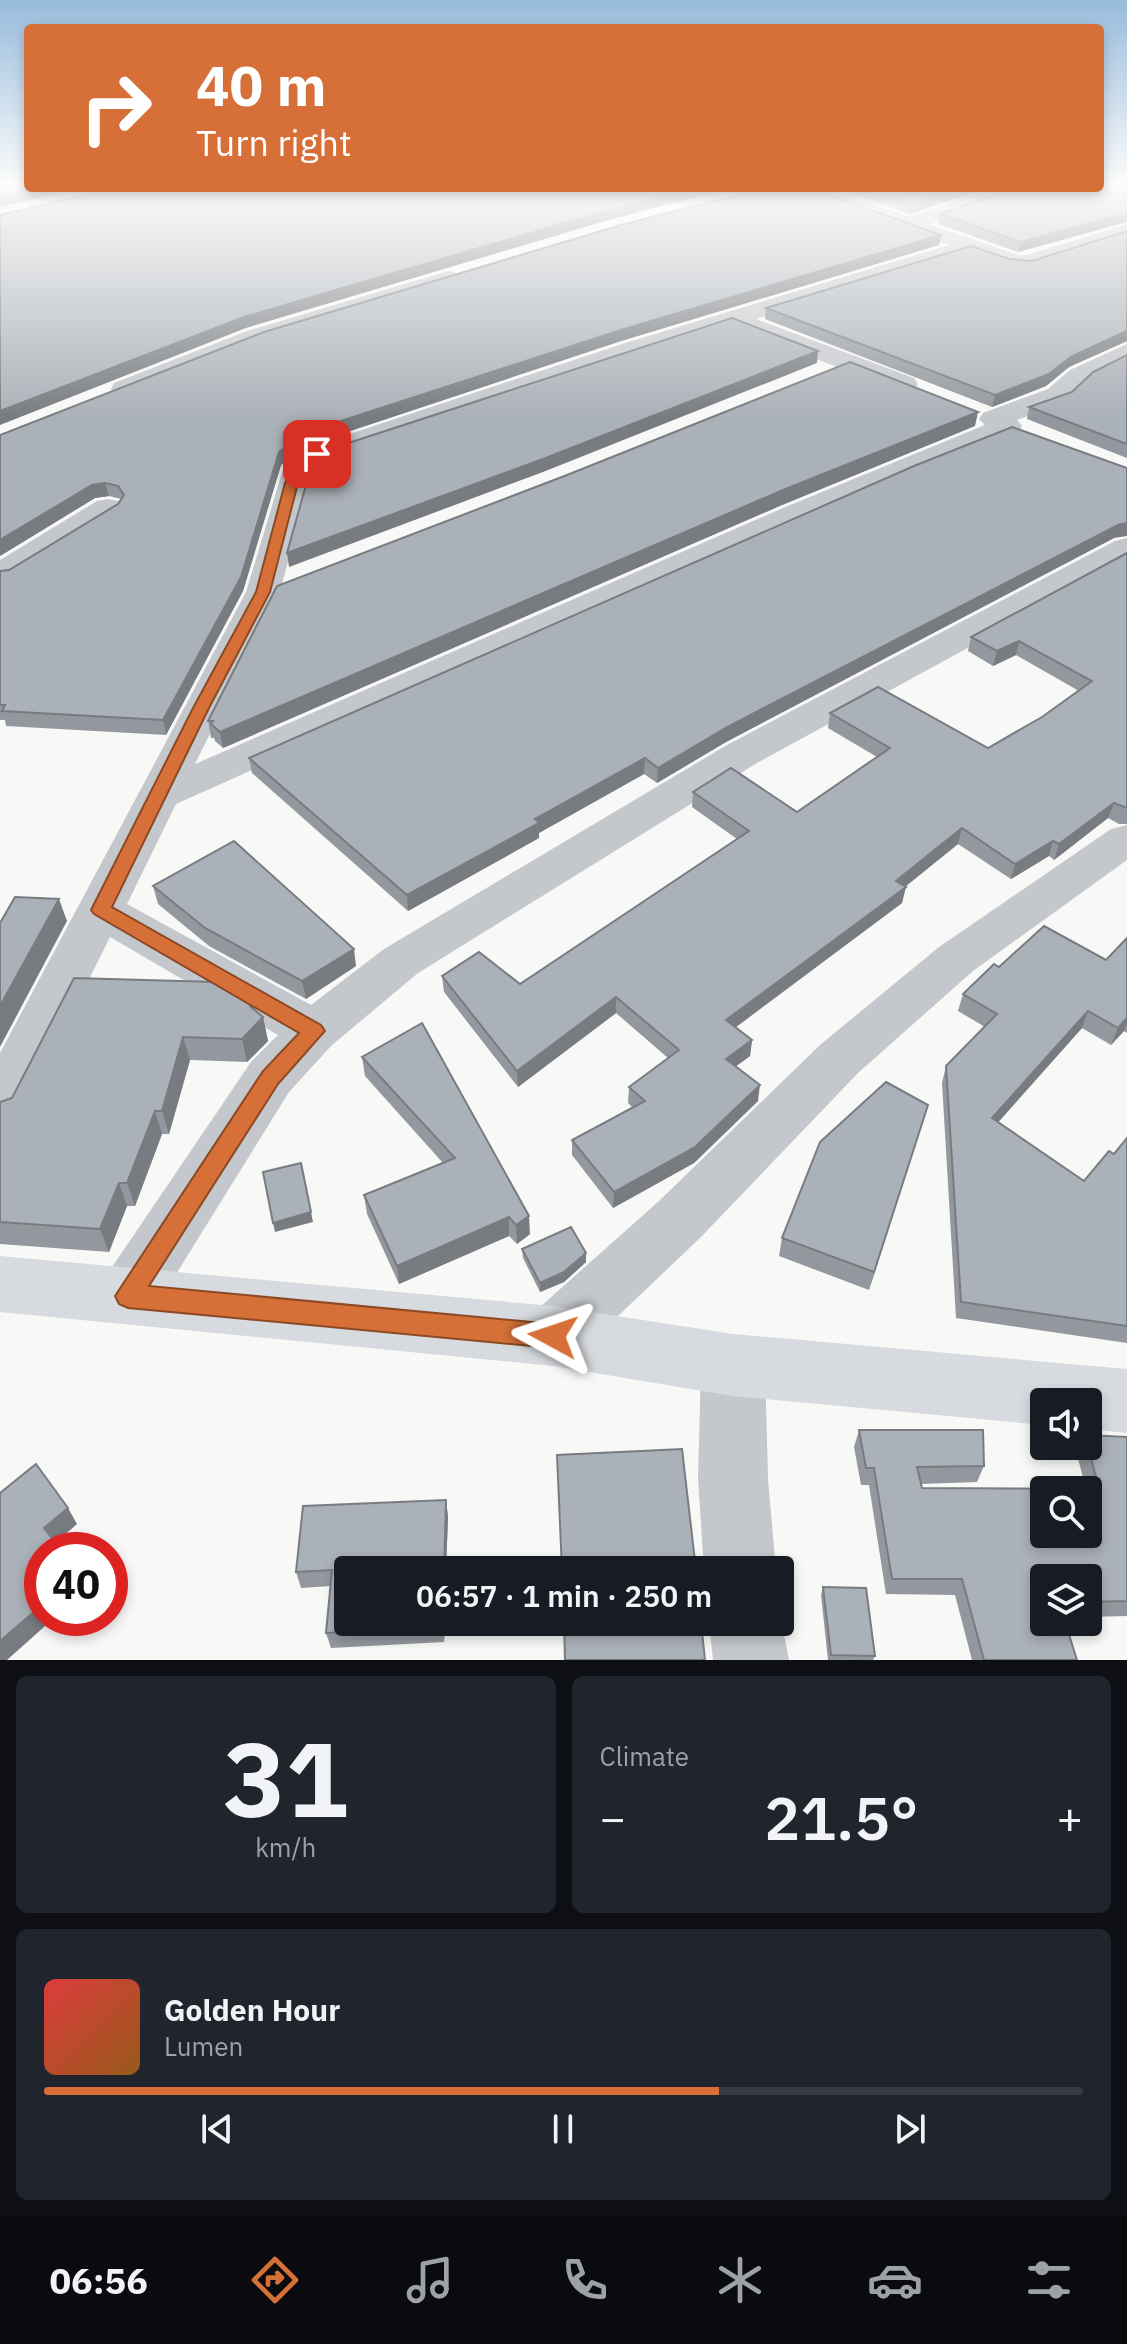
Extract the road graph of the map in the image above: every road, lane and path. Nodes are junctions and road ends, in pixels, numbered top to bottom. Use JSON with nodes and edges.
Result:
{"nodes":[{"id":1,"x":911,"y":263,"type":"edge"},
{"id":2,"x":471,"y":272,"type":"edge"},
{"id":3,"x":732,"y":318,"type":"junction"},
{"id":4,"x":1127,"y":352,"type":"edge"},
{"id":5,"x":851,"y":362,"type":"junction"},
{"id":6,"x":813,"y":378,"type":"edge"},
{"id":7,"x":936,"y":396,"type":"edge"},
{"id":8,"x":101,"y":398,"type":"edge"},
{"id":9,"x":965,"y":408,"type":"edge"},
{"id":10,"x":1013,"y":427,"type":"junction"},
{"id":11,"x":108,"y":508,"type":"edge"},
{"id":12,"x":1127,"y":548,"type":"edge"},
{"id":13,"x":0,"y":574,"type":"edge"},
{"id":14,"x":159,"y":795,"type":"junction"},
{"id":15,"x":1127,"y":839,"type":"edge"},
{"id":16,"x":101,"y":910,"type":"junction"},
{"id":17,"x":314,"y":1031,"type":"junction"},
{"id":18,"x":0,"y":1105,"type":"edge"},
{"id":19,"x":0,"y":1284,"type":"edge"},
{"id":20,"x":128,"y":1296,"type":"junction"},
{"id":21,"x":553,"y":1336,"type":"junction"},
{"id":22,"x":733,"y":1365,"type":"junction"},
{"id":23,"x":1127,"y":1401,"type":"edge"},
{"id":24,"x":739,"y":1556,"type":"edge"},
{"id":25,"x":748,"y":1636,"type":"edge"},
{"id":26,"x":751,"y":1660,"type":"edge"}],
"edges":[{"from":1,"to":3,"type":"street"},
{"from":2,"to":8,"type":"street"},
{"from":3,"to":5,"type":"street"},
{"from":3,"to":14,"type":"street"},
{"from":4,"to":10,"type":"street"},
{"from":5,"to":6,"type":"street"},
{"from":5,"to":7,"type":"street"},
{"from":9,"to":10,"type":"street"},
{"from":10,"to":14,"type":"street"},
{"from":11,"to":13,"type":"street"},
{"from":12,"to":17,"type":"street"},
{"from":14,"to":16,"type":"street"},
{"from":15,"to":21,"type":"street"},
{"from":16,"to":17,"type":"street"},
{"from":16,"to":18,"type":"street"},
{"from":17,"to":20,"type":"street"},
{"from":19,"to":20,"type":"street"},
{"from":20,"to":21,"type":"street"},
{"from":21,"to":22,"type":"street"},
{"from":22,"to":23,"type":"street"},
{"from":22,"to":24,"type":"street"},
{"from":25,"to":26,"type":"street"}]}
